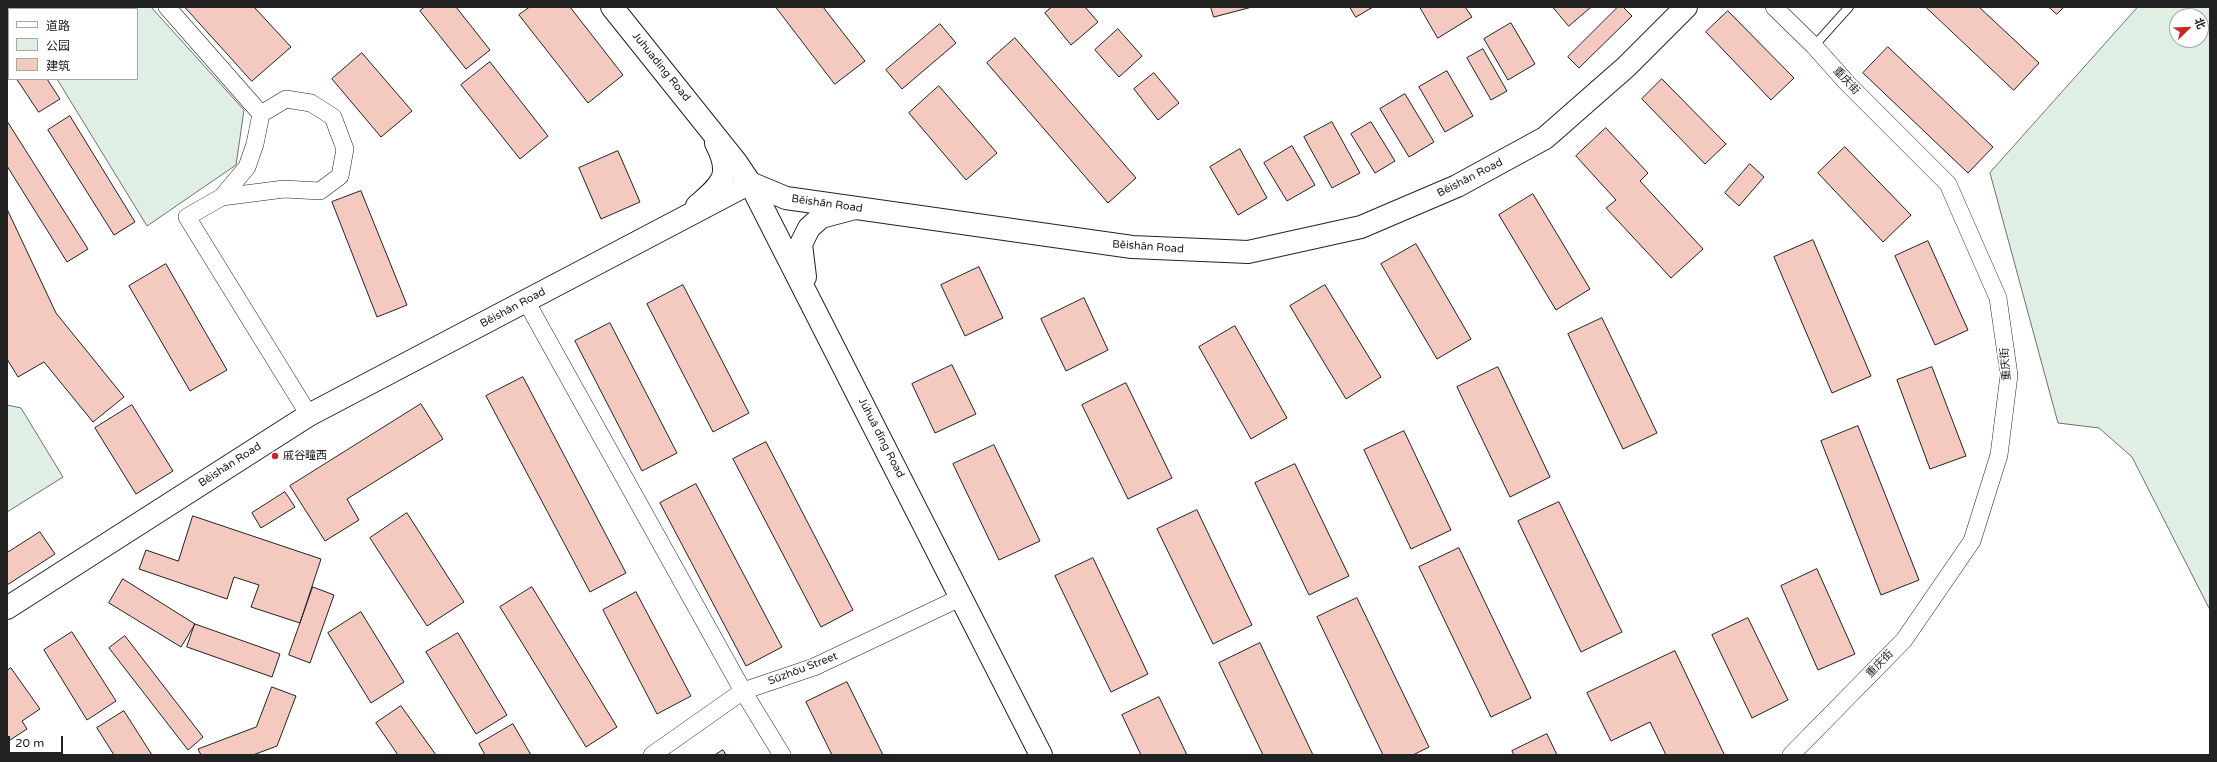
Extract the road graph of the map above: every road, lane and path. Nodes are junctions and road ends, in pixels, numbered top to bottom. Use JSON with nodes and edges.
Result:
{"nodes":[{"id":1,"x":167,"y":7,"type":"edge"},
{"id":2,"x":612,"y":7,"type":"edge"},
{"id":3,"x":1686,"y":7,"type":"edge"},
{"id":4,"x":1774,"y":7,"type":"edge"},
{"id":5,"x":1849,"y":7,"type":"edge"},
{"id":6,"x":1814,"y":46,"type":"junction"},
{"id":7,"x":262,"y":114,"type":"junction"},
{"id":8,"x":709,"y":128,"type":"junction"},
{"id":9,"x":750,"y":183,"type":"junction"},
{"id":10,"x":222,"y":197,"type":"junction"},
{"id":11,"x":855,"y":208,"type":"junction"},
{"id":12,"x":683,"y":219,"type":"junction"},
{"id":13,"x":807,"y":292,"type":"junction"},
{"id":14,"x":526,"y":301,"type":"junction"},
{"id":15,"x":309,"y":415,"type":"junction"},
{"id":16,"x":962,"y":597,"type":"junction"},
{"id":17,"x":7,"y":608,"type":"edge"},
{"id":18,"x":743,"y":691,"type":"junction"},
{"id":19,"x":652,"y":755,"type":"edge"},
{"id":20,"x":782,"y":755,"type":"edge"},
{"id":21,"x":1041,"y":755,"type":"edge"},
{"id":22,"x":1791,"y":755,"type":"edge"}],
"edges":[{"from":1,"to":7,"type":"street"},
{"from":2,"to":8,"type":"main road","name":"Juhuading Road"},
{"from":3,"to":11,"type":"main road","name":"Běishān Road"},
{"from":4,"to":6,"type":"street","name":"重庆街"},
{"from":5,"to":6,"type":"lane"},
{"from":6,"to":22,"type":"street","name":"重庆街"},
{"from":7,"to":10,"type":"street"},
{"from":7,"to":10,"type":"street"},
{"from":8,"to":9,"type":"main road","name":"Júhuā dǐng Road"},
{"from":8,"to":12,"type":"main road"},
{"from":9,"to":11,"type":"main road","name":"Běishān Road"},
{"from":9,"to":12,"type":"main road","name":"Běishān Road"},
{"from":9,"to":13,"type":"main road","name":"Júhuā dǐng Road"},
{"from":10,"to":15,"type":"street"},
{"from":11,"to":13,"type":"main road"},
{"from":12,"to":14,"type":"main road","name":"Běishān Road"},
{"from":13,"to":16,"type":"main road","name":"Júhuā dǐng Road"},
{"from":14,"to":15,"type":"main road","name":"Běishān Road"},
{"from":14,"to":18,"type":"street"},
{"from":15,"to":17,"type":"main road","name":"Běishān Road"},
{"from":16,"to":18,"type":"street","name":"Sūzhōu Street"},
{"from":16,"to":21,"type":"main road","name":"Júhuā dǐng Road"},
{"from":18,"to":19,"type":"street","name":"Sūzhōu Street"},
{"from":18,"to":20,"type":"street"}]}
